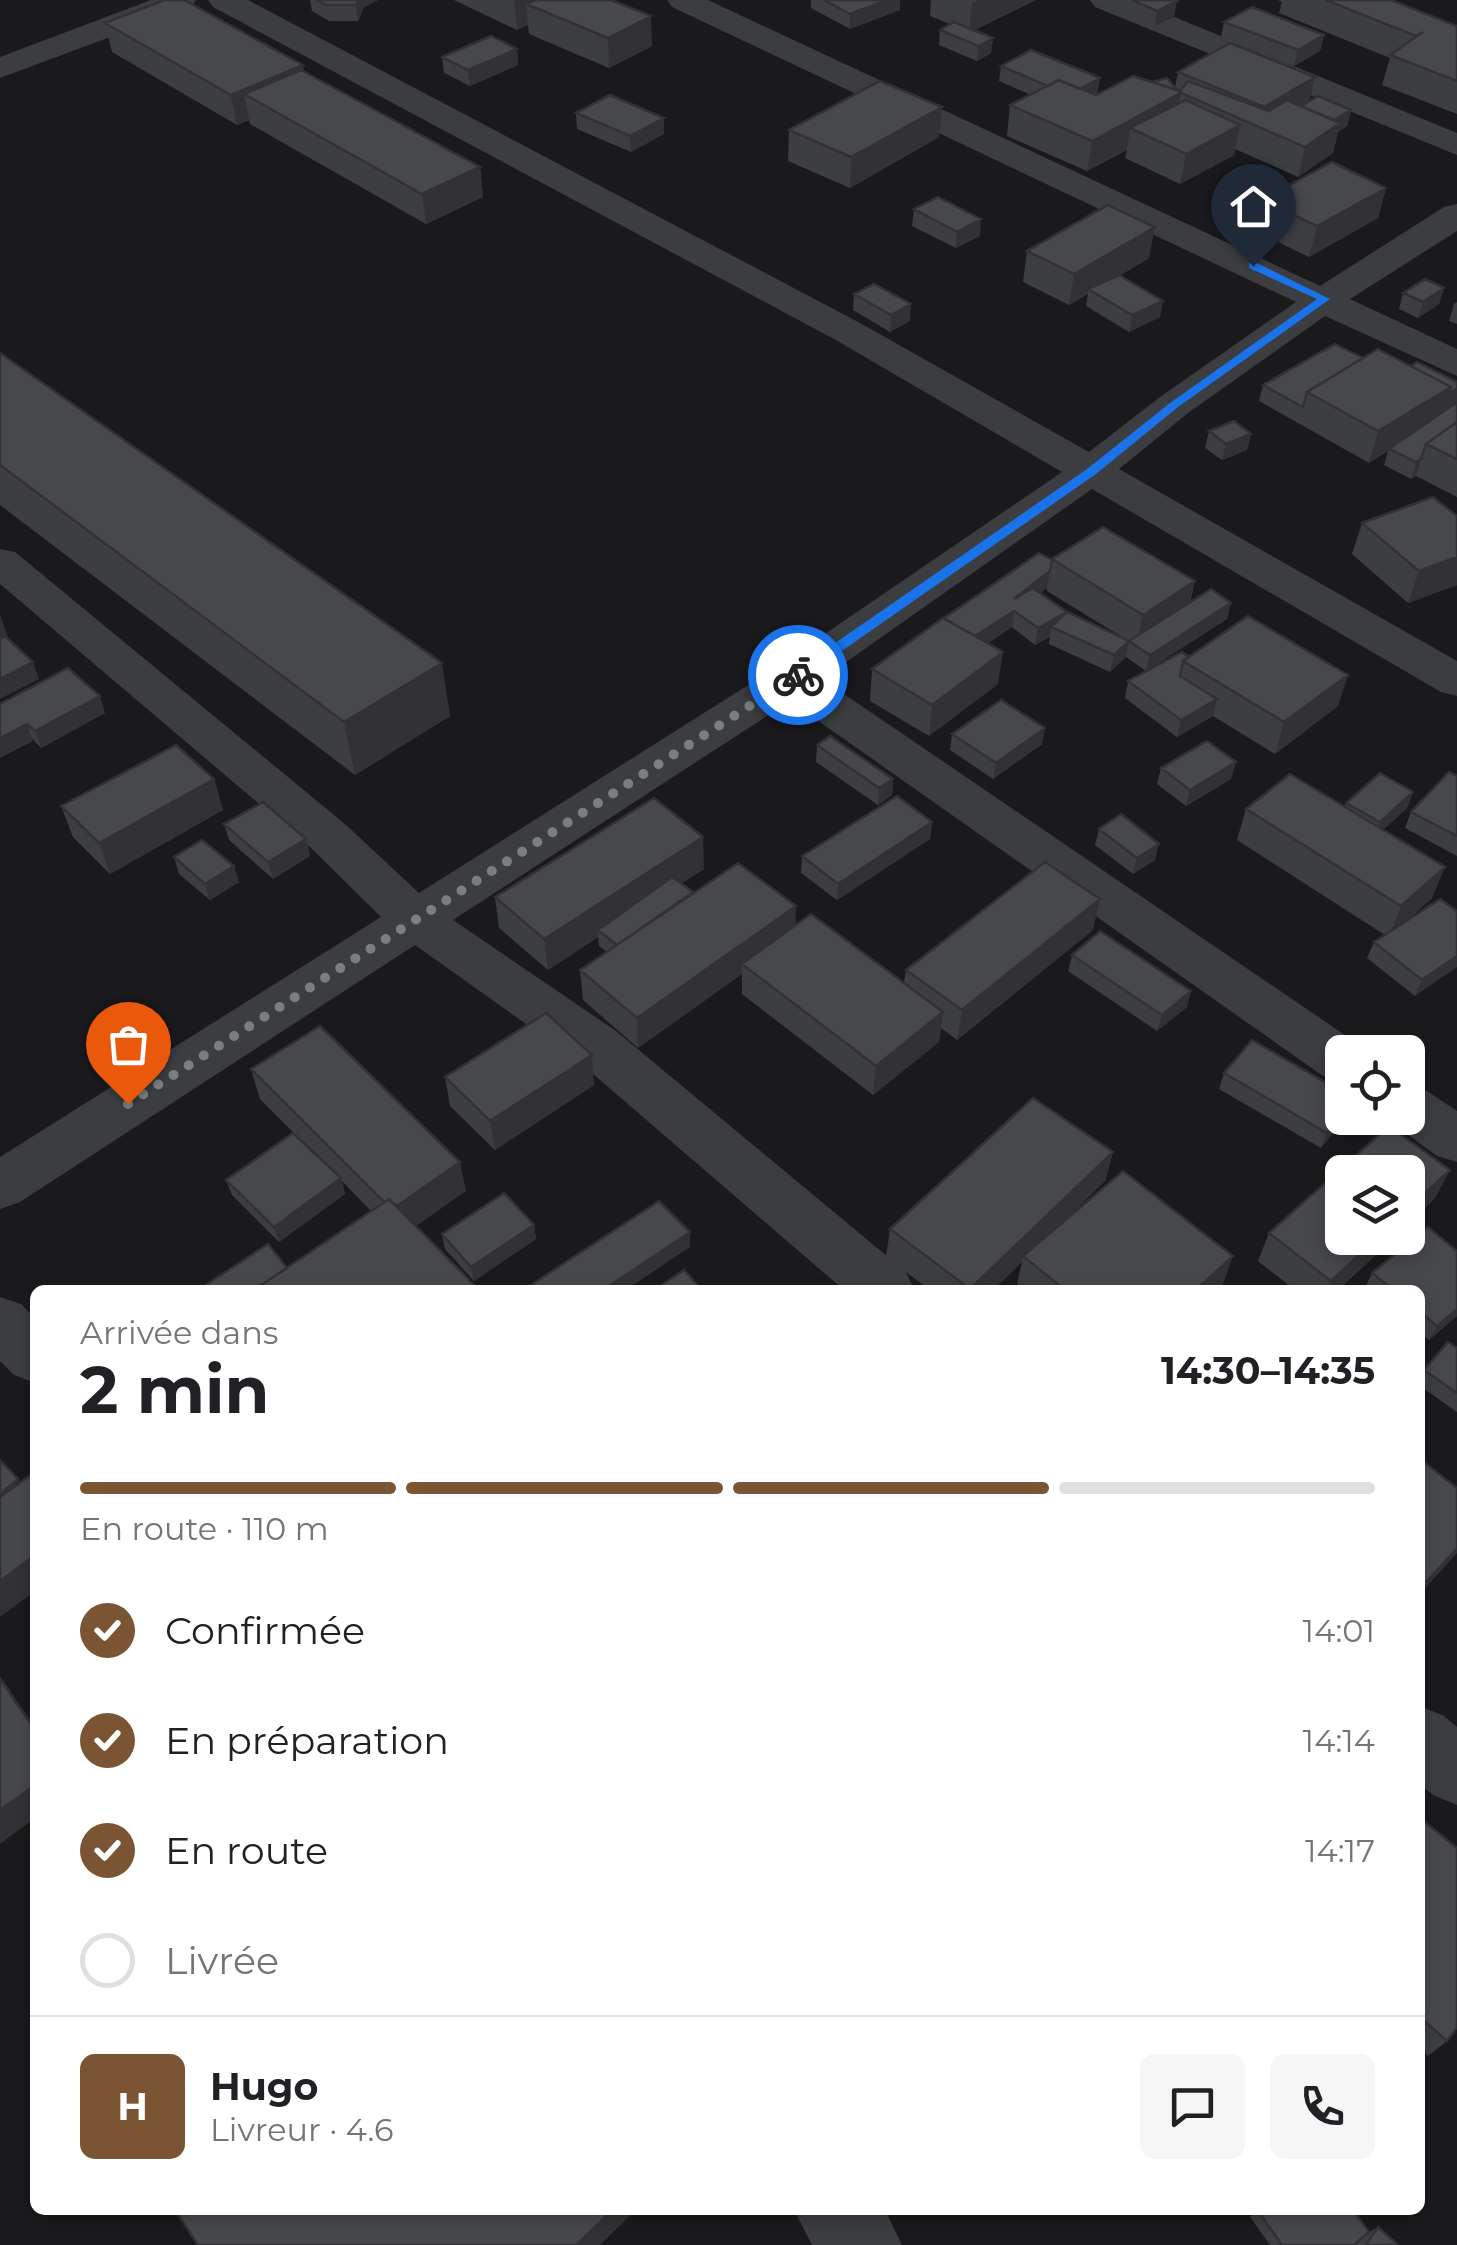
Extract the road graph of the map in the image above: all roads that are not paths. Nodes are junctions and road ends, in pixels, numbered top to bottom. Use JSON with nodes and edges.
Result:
{"nodes":[{"id":1,"x":180,"y":0,"type":"edge"},
{"id":2,"x":224,"y":0,"type":"edge"},
{"id":3,"x":683,"y":0,"type":"edge"},
{"id":4,"x":1106,"y":0,"type":"edge"},
{"id":5,"x":0,"y":68,"type":"edge"},
{"id":6,"x":1457,"y":145,"type":"edge"},
{"id":7,"x":1457,"y":215,"type":"edge"},
{"id":8,"x":1324,"y":299,"type":"junction"},
{"id":9,"x":1457,"y":364,"type":"edge"},
{"id":10,"x":1091,"y":471,"type":"junction"},
{"id":11,"x":0,"y":562,"type":"edge"},
{"id":12,"x":791,"y":680,"type":"junction"},
{"id":13,"x":1457,"y":682,"type":"edge"},
{"id":14,"x":417,"y":921,"type":"junction"},
{"id":15,"x":1325,"y":1049,"type":"edge"},
{"id":16,"x":1425,"y":1118,"type":"edge"},
{"id":17,"x":1457,"y":1140,"type":"edge"},
{"id":18,"x":0,"y":1186,"type":"edge"},
{"id":19,"x":879,"y":1285,"type":"edge"},
{"id":20,"x":0,"y":1322,"type":"edge"},
{"id":21,"x":30,"y":1353,"type":"edge"},
{"id":22,"x":1425,"y":1744,"type":"edge"},
{"id":23,"x":1457,"y":1771,"type":"edge"},
{"id":24,"x":837,"y":2215,"type":"edge"},
{"id":25,"x":864,"y":2245,"type":"edge"}],
"edges":[{"from":1,"to":5,"type":"street"},
{"from":2,"to":10,"type":"street"},
{"from":3,"to":8,"type":"street"},
{"from":4,"to":6,"type":"street"},
{"from":7,"to":8,"type":"street"},
{"from":8,"to":9,"type":"street"},
{"from":8,"to":10,"type":"street"},
{"from":10,"to":12,"type":"street"},
{"from":10,"to":13,"type":"street"},
{"from":11,"to":14,"type":"street"},
{"from":12,"to":14,"type":"street"},
{"from":12,"to":15,"type":"street"},
{"from":14,"to":18,"type":"street"},
{"from":14,"to":19,"type":"street"},
{"from":16,"to":17,"type":"street"},
{"from":20,"to":21,"type":"street"},
{"from":22,"to":23,"type":"street"},
{"from":24,"to":25,"type":"street"}]}
